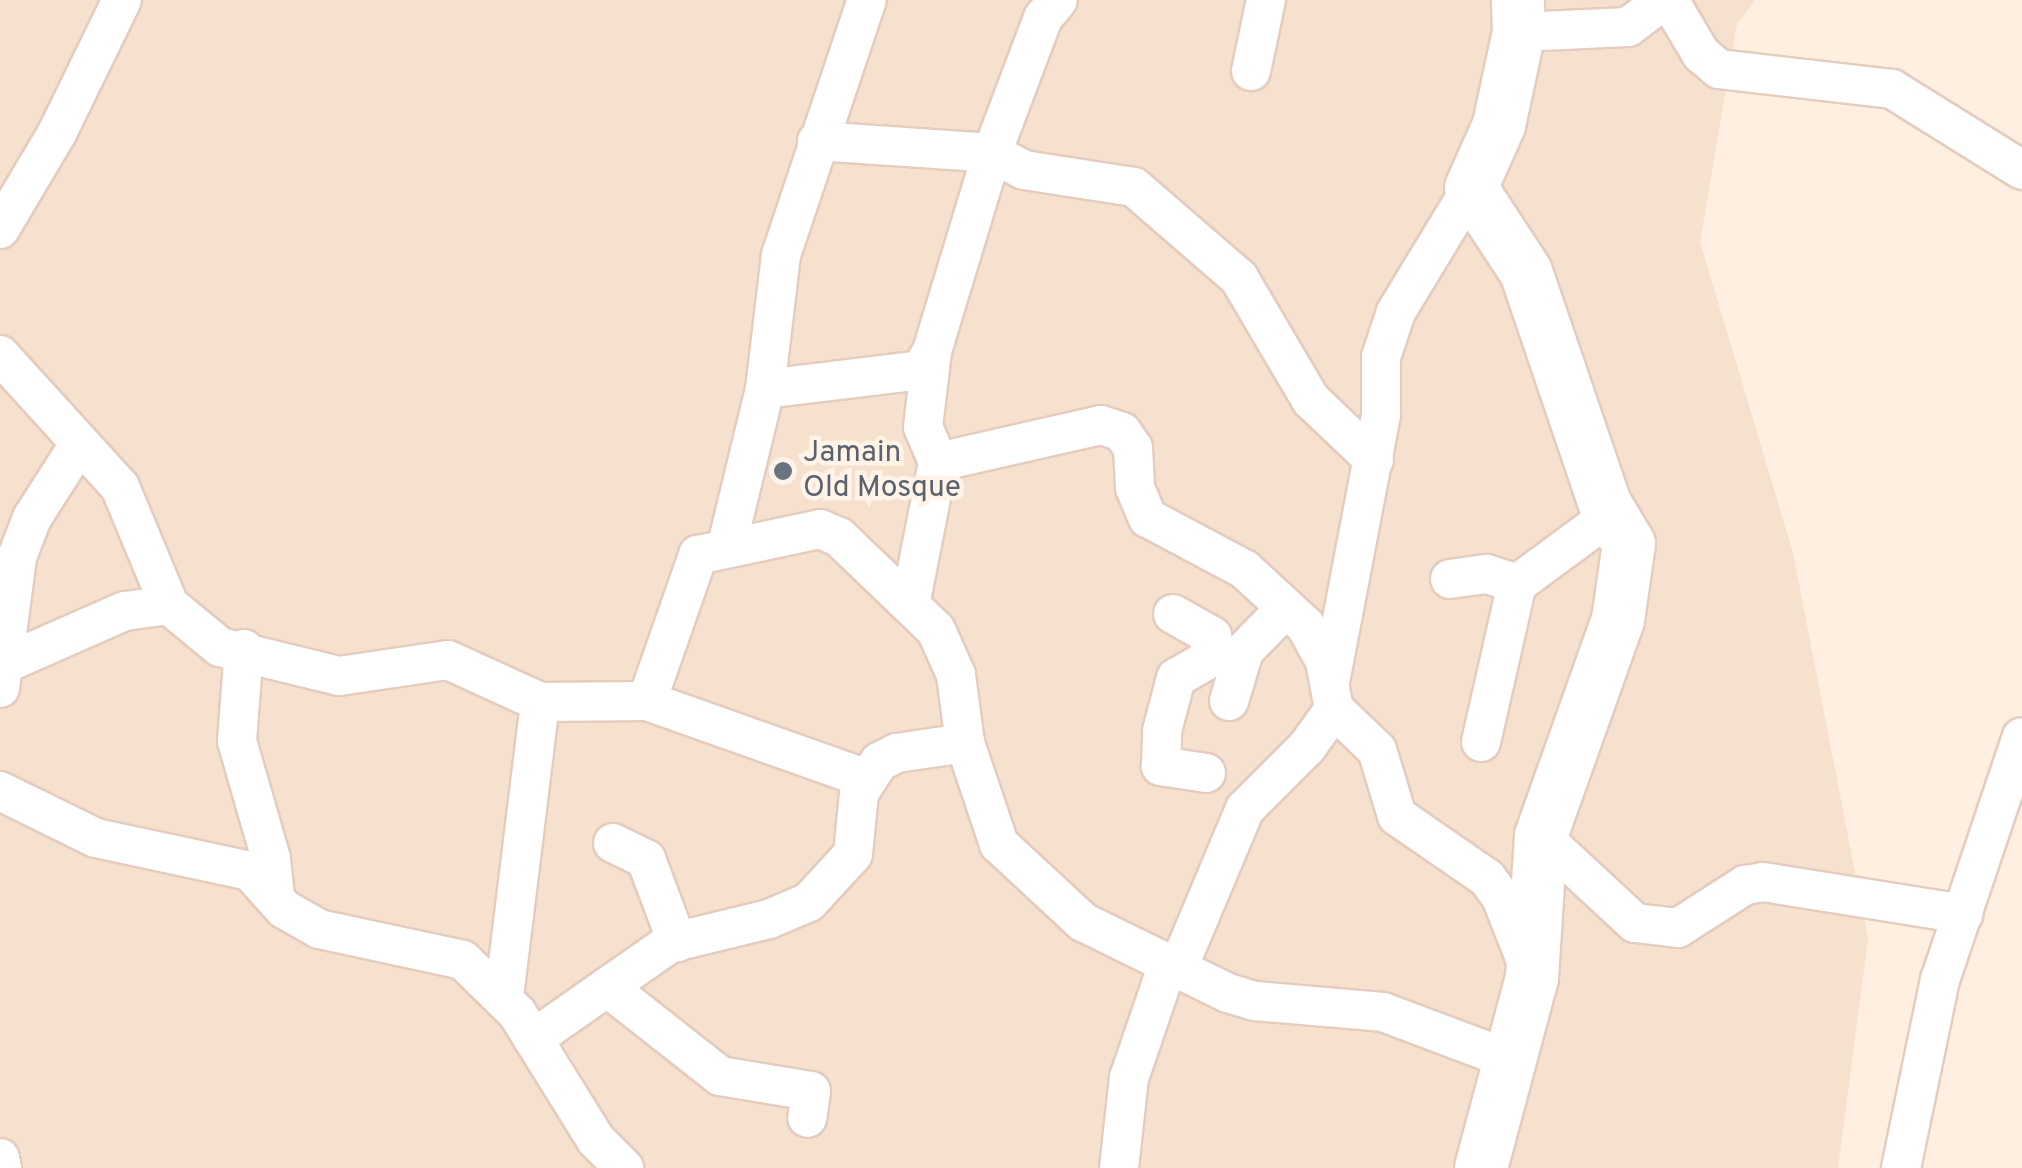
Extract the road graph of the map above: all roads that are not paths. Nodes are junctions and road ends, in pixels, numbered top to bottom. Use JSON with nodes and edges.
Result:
{"nodes":[{"id":1,"x":122,"y":0,"type":"edge"},
{"id":2,"x":867,"y":0,"type":"edge"},
{"id":3,"x":1058,"y":0,"type":"edge"},
{"id":4,"x":1266,"y":0,"type":"edge"},
{"id":5,"x":1666,"y":0,"type":"edge"},
{"id":6,"x":1519,"y":16,"type":"edge"},
{"id":7,"x":1251,"y":71,"type":"dead end"},
{"id":8,"x":817,"y":141,"type":"junction"},
{"id":9,"x":992,"y":153,"type":"junction"},
{"id":10,"x":2022,"y":170,"type":"edge"},
{"id":11,"x":1471,"y":188,"type":"junction"},
{"id":12,"x":0,"y":229,"type":"edge"},
{"id":13,"x":932,"y":350,"type":"junction"},
{"id":14,"x":0,"y":354,"type":"edge"},
{"id":15,"x":765,"y":389,"type":"junction"},
{"id":16,"x":80,"y":443,"type":"junction"},
{"id":17,"x":1374,"y":460,"type":"junction"},
{"id":18,"x":938,"y":462,"type":"junction"},
{"id":19,"x":1612,"y":514,"type":"junction"},
{"id":20,"x":727,"y":545,"type":"junction"},
{"id":21,"x":1450,"y":579,"type":"dead end"},
{"id":22,"x":1516,"y":584,"type":"junction"},
{"id":23,"x":911,"y":600,"type":"junction"},
{"id":24,"x":169,"y":604,"type":"junction"},
{"id":25,"x":1286,"y":608,"type":"junction"},
{"id":26,"x":1172,"y":614,"type":"dead end"},
{"id":27,"x":244,"y":649,"type":"junction"},
{"id":28,"x":1228,"y":674,"type":"junction"},
{"id":29,"x":2,"y":676,"type":"edge"},
{"id":30,"x":1331,"y":699,"type":"junction"},
{"id":31,"x":647,"y":701,"type":"junction"},
{"id":32,"x":540,"y":702,"type":"junction"},
{"id":33,"x":2022,"y":737,"type":"edge"},
{"id":34,"x":1481,"y":742,"type":"dead end"},
{"id":35,"x":965,"y":743,"type":"junction"},
{"id":36,"x":1206,"y":773,"type":"dead end"},
{"id":37,"x":864,"y":778,"type":"junction"},
{"id":38,"x":0,"y":791,"type":"edge"},
{"id":39,"x":1541,"y":836,"type":"junction"},
{"id":40,"x":614,"y":843,"type":"dead end"},
{"id":41,"x":275,"y":895,"type":"junction"},
{"id":42,"x":1963,"y":914,"type":"junction"},
{"id":43,"x":676,"y":942,"type":"junction"},
{"id":44,"x":1173,"y":966,"type":"junction"},
{"id":45,"x":1532,"y":978,"type":"junction"},
{"id":46,"x":607,"y":987,"type":"junction"},
{"id":47,"x":504,"y":996,"type":"junction"},
{"id":48,"x":533,"y":1038,"type":"junction"},
{"id":49,"x":1508,"y":1059,"type":"junction"},
{"id":50,"x":808,"y":1118,"type":"dead end"},
{"id":51,"x":0,"y":1158,"type":"edge"},
{"id":52,"x":609,"y":1163,"type":"edge"},
{"id":53,"x":2,"y":1168,"type":"edge"},
{"id":54,"x":1119,"y":1168,"type":"edge"},
{"id":55,"x":1481,"y":1168,"type":"edge"},
{"id":56,"x":1901,"y":1168,"type":"edge"}],
"edges":[{"from":1,"to":12,"type":"street"},
{"from":2,"to":8,"type":"street"},
{"from":3,"to":9,"type":"street"},
{"from":4,"to":7,"type":"street"},
{"from":5,"to":6,"type":"street"},
{"from":5,"to":10,"type":"street"},
{"from":6,"to":11,"type":"street"},
{"from":8,"to":9,"type":"street"},
{"from":8,"to":15,"type":"street"},
{"from":9,"to":13,"type":"street"},
{"from":9,"to":17,"type":"street"},
{"from":11,"to":17,"type":"street"},
{"from":11,"to":19,"type":"street"},
{"from":13,"to":15,"type":"street"},
{"from":13,"to":18,"type":"street"},
{"from":14,"to":16,"type":"street"},
{"from":15,"to":20,"type":"street"},
{"from":16,"to":24,"type":"street"},
{"from":16,"to":29,"type":"street"},
{"from":17,"to":30,"type":"street"},
{"from":18,"to":23,"type":"street"},
{"from":18,"to":25,"type":"street"},
{"from":19,"to":22,"type":"street"},
{"from":19,"to":39,"type":"street"},
{"from":20,"to":23,"type":"street"},
{"from":20,"to":31,"type":"street"},
{"from":21,"to":22,"type":"street"},
{"from":22,"to":34,"type":"street"},
{"from":23,"to":35,"type":"street"},
{"from":24,"to":27,"type":"street"},
{"from":24,"to":29,"type":"street"},
{"from":25,"to":28,"type":"street"},
{"from":25,"to":30,"type":"street"},
{"from":26,"to":28,"type":"street"},
{"from":27,"to":32,"type":"street"},
{"from":27,"to":41,"type":"street"},
{"from":28,"to":36,"type":"street"},
{"from":30,"to":44,"type":"street"},
{"from":30,"to":45,"type":"street"},
{"from":31,"to":32,"type":"street"},
{"from":31,"to":37,"type":"street"},
{"from":32,"to":47,"type":"street"},
{"from":33,"to":42,"type":"street"},
{"from":35,"to":37,"type":"street"},
{"from":35,"to":44,"type":"street"},
{"from":37,"to":43,"type":"street"},
{"from":38,"to":41,"type":"street"},
{"from":39,"to":42,"type":"street"},
{"from":39,"to":45,"type":"street"},
{"from":40,"to":43,"type":"street"},
{"from":41,"to":47,"type":"street"},
{"from":42,"to":56,"type":"street"},
{"from":43,"to":46,"type":"street"},
{"from":44,"to":49,"type":"street"},
{"from":44,"to":54,"type":"street"},
{"from":45,"to":49,"type":"street"},
{"from":46,"to":48,"type":"street"},
{"from":46,"to":50,"type":"street"},
{"from":47,"to":48,"type":"street"},
{"from":48,"to":52,"type":"street"},
{"from":49,"to":55,"type":"street"},
{"from":51,"to":53,"type":"street"}]}
